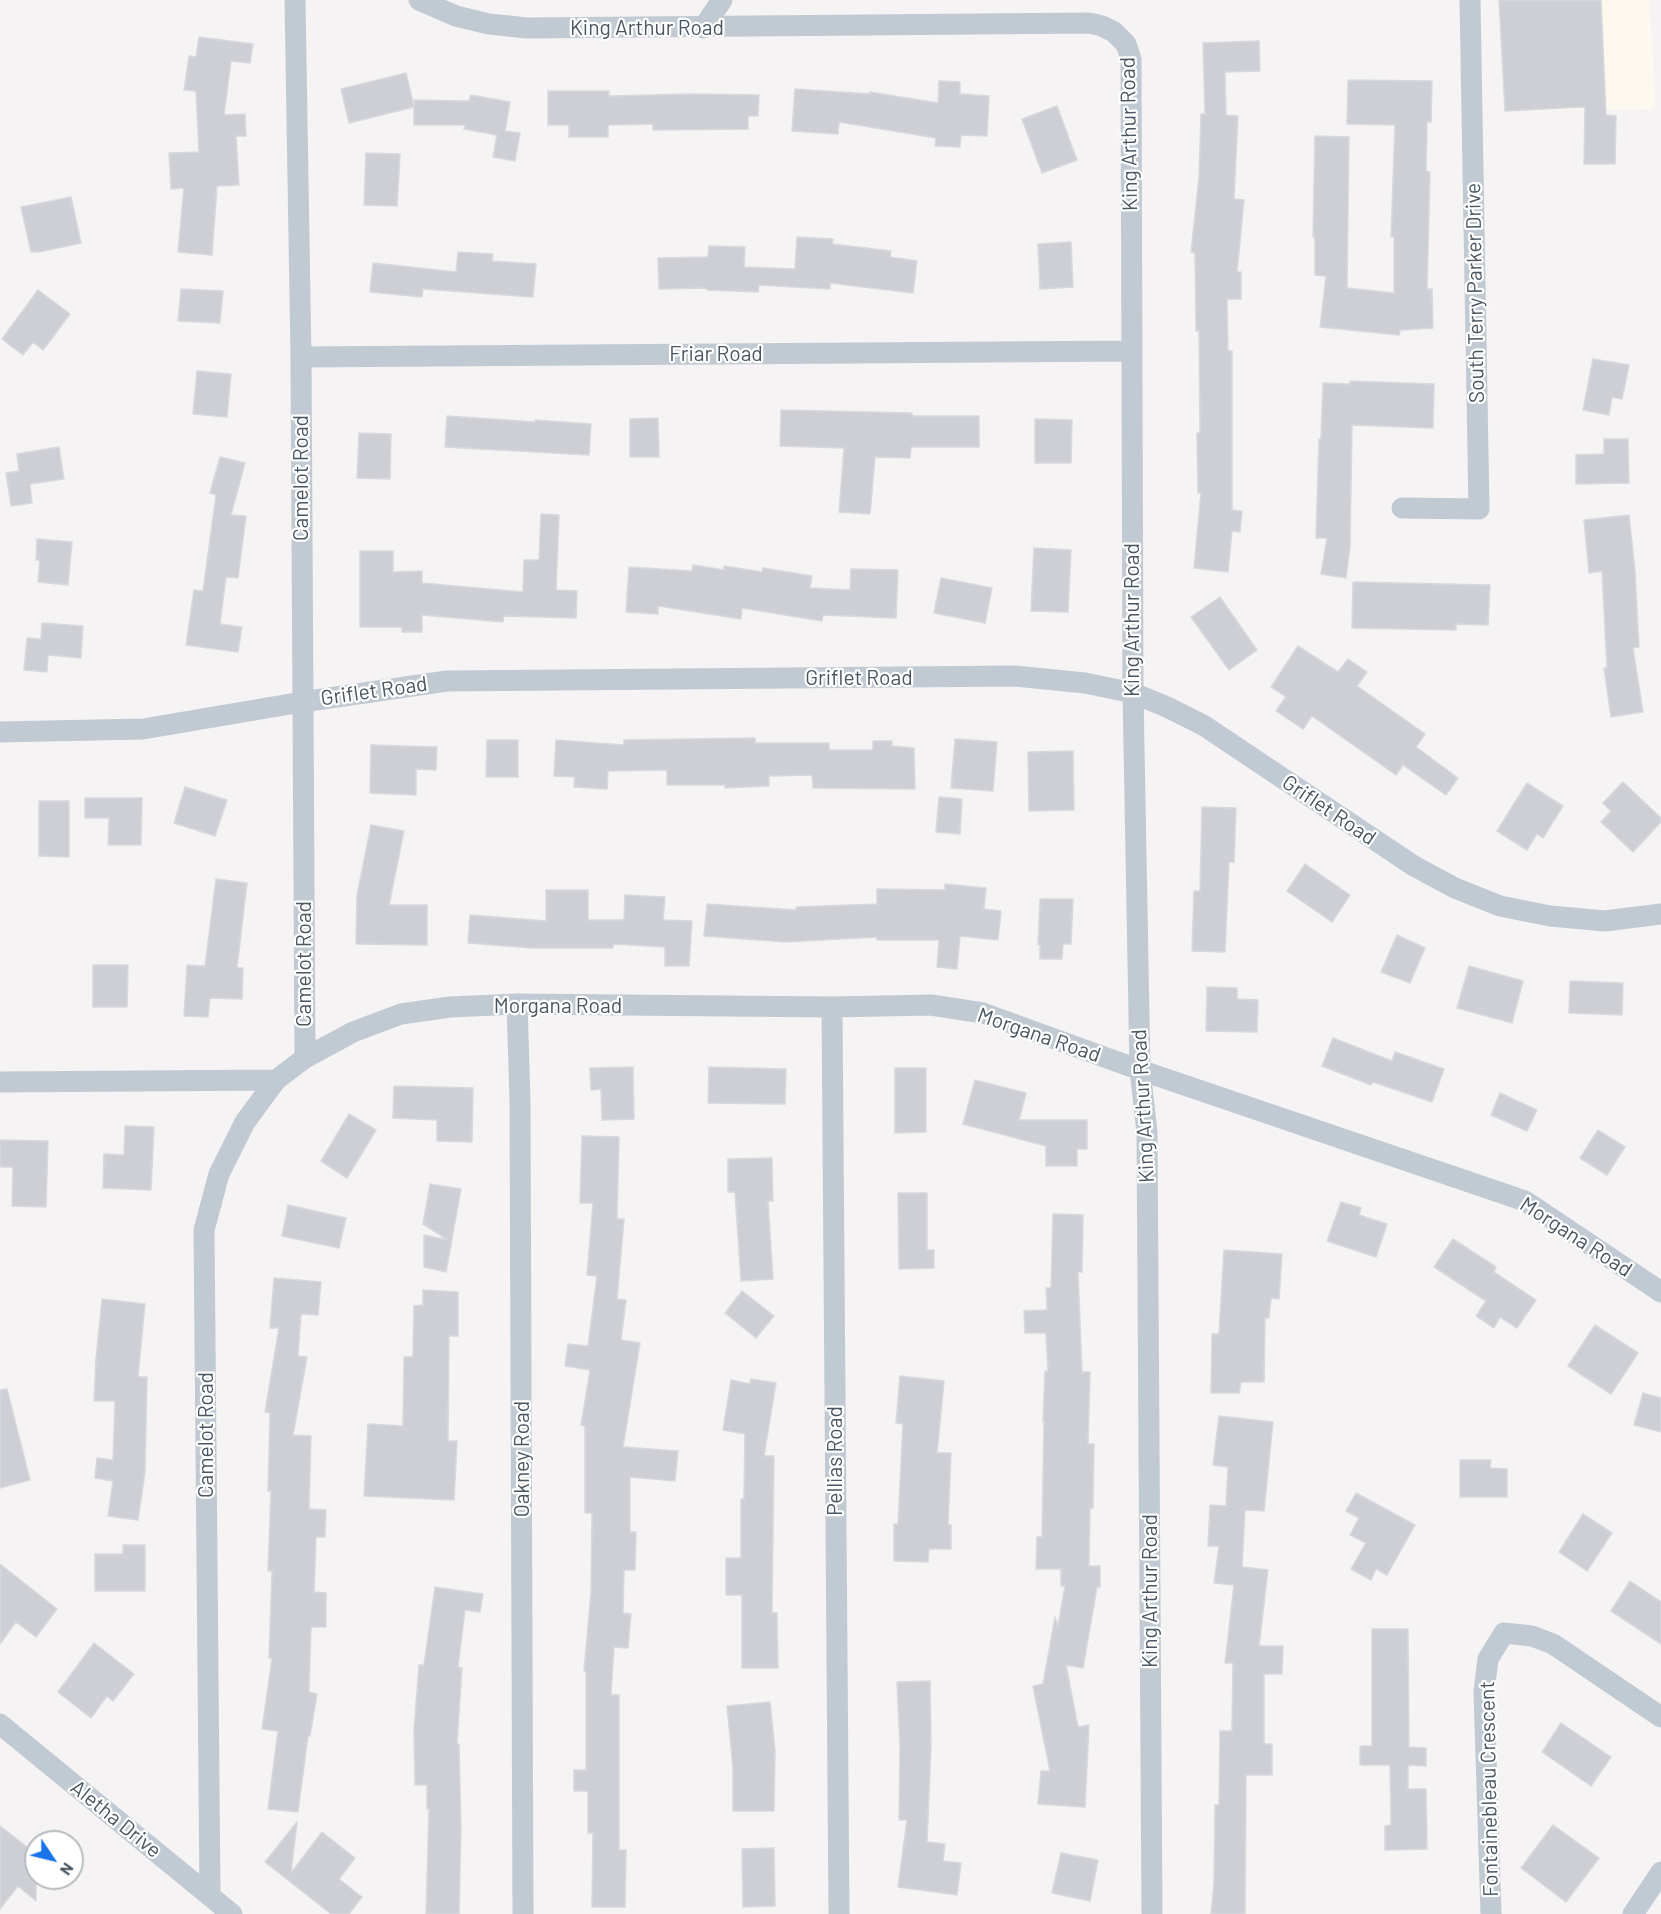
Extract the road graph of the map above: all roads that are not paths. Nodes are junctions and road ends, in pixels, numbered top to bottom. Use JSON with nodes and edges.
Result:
{"nodes":[{"id":1,"x":296,"y":0,"type":"edge"},
{"id":2,"x":419,"y":0,"type":"edge"},
{"id":3,"x":722,"y":0,"type":"edge"},
{"id":4,"x":1470,"y":0,"type":"edge"},
{"id":5,"x":703,"y":28,"type":"junction"},
{"id":6,"x":1131,"y":351,"type":"junction"},
{"id":7,"x":301,"y":357,"type":"junction"},
{"id":8,"x":1402,"y":508,"type":"dead end"},
{"id":9,"x":1133,"y":693,"type":"junction"},
{"id":10,"x":302,"y":702,"type":"junction"},
{"id":11,"x":0,"y":732,"type":"edge"},
{"id":12,"x":1661,"y":914,"type":"edge"},
{"id":13,"x":517,"y":1004,"type":"junction"},
{"id":14,"x":832,"y":1007,"type":"junction"},
{"id":15,"x":305,"y":1058,"type":"junction"},
{"id":16,"x":1140,"y":1070,"type":"junction"},
{"id":17,"x":276,"y":1080,"type":"junction"},
{"id":18,"x":0,"y":1082,"type":"edge"},
{"id":19,"x":1661,"y":1292,"type":"edge"},
{"id":20,"x":1661,"y":1718,"type":"edge"},
{"id":21,"x":0,"y":1724,"type":"edge"},
{"id":22,"x":1661,"y":1872,"type":"edge"},
{"id":23,"x":210,"y":1895,"type":"junction"},
{"id":24,"x":232,"y":1914,"type":"edge"},
{"id":25,"x":523,"y":1914,"type":"edge"},
{"id":26,"x":839,"y":1914,"type":"edge"},
{"id":27,"x":1152,"y":1914,"type":"edge"},
{"id":28,"x":1491,"y":1914,"type":"edge"},
{"id":29,"x":1633,"y":1914,"type":"edge"}],
"edges":[{"from":1,"to":7,"type":"street","name":"Camelot Road"},
{"from":2,"to":5,"type":"street","name":"King Arthur Road"},
{"from":3,"to":5,"type":"street"},
{"from":4,"to":8,"type":"street","name":"South Terry Parker Drive"},
{"from":5,"to":6,"type":"street","name":"King Arthur Road"},
{"from":6,"to":7,"type":"street","name":"Friar Road"},
{"from":6,"to":9,"type":"street","name":"King Arthur Road"},
{"from":7,"to":10,"type":"street","name":"Camelot Road"},
{"from":9,"to":10,"type":"street","name":"Griflet Road"},
{"from":9,"to":12,"type":"street","name":"Griflet Road"},
{"from":9,"to":16,"type":"street","name":"King Arthur Road"},
{"from":10,"to":11,"type":"street","name":"Griflet Road"},
{"from":10,"to":15,"type":"street","name":"Camelot Road"},
{"from":13,"to":14,"type":"street","name":"Morgana Road"},
{"from":13,"to":15,"type":"street","name":"Morgana Road"},
{"from":13,"to":25,"type":"street","name":"Oakney Road"},
{"from":14,"to":16,"type":"street","name":"Morgana Road"},
{"from":14,"to":26,"type":"street","name":"Pellias Road"},
{"from":15,"to":17,"type":"street","name":"Camelot Road"},
{"from":16,"to":19,"type":"street","name":"Morgana Road"},
{"from":16,"to":27,"type":"street","name":"King Arthur Road"},
{"from":17,"to":18,"type":"street"},
{"from":17,"to":23,"type":"street","name":"Camelot Road"},
{"from":20,"to":28,"type":"street","name":"Fontainebleau Crescent"},
{"from":21,"to":23,"type":"street","name":"Aletha Drive"},
{"from":22,"to":29,"type":"street"},
{"from":23,"to":24,"type":"street","name":"Aletha Drive"}]}
